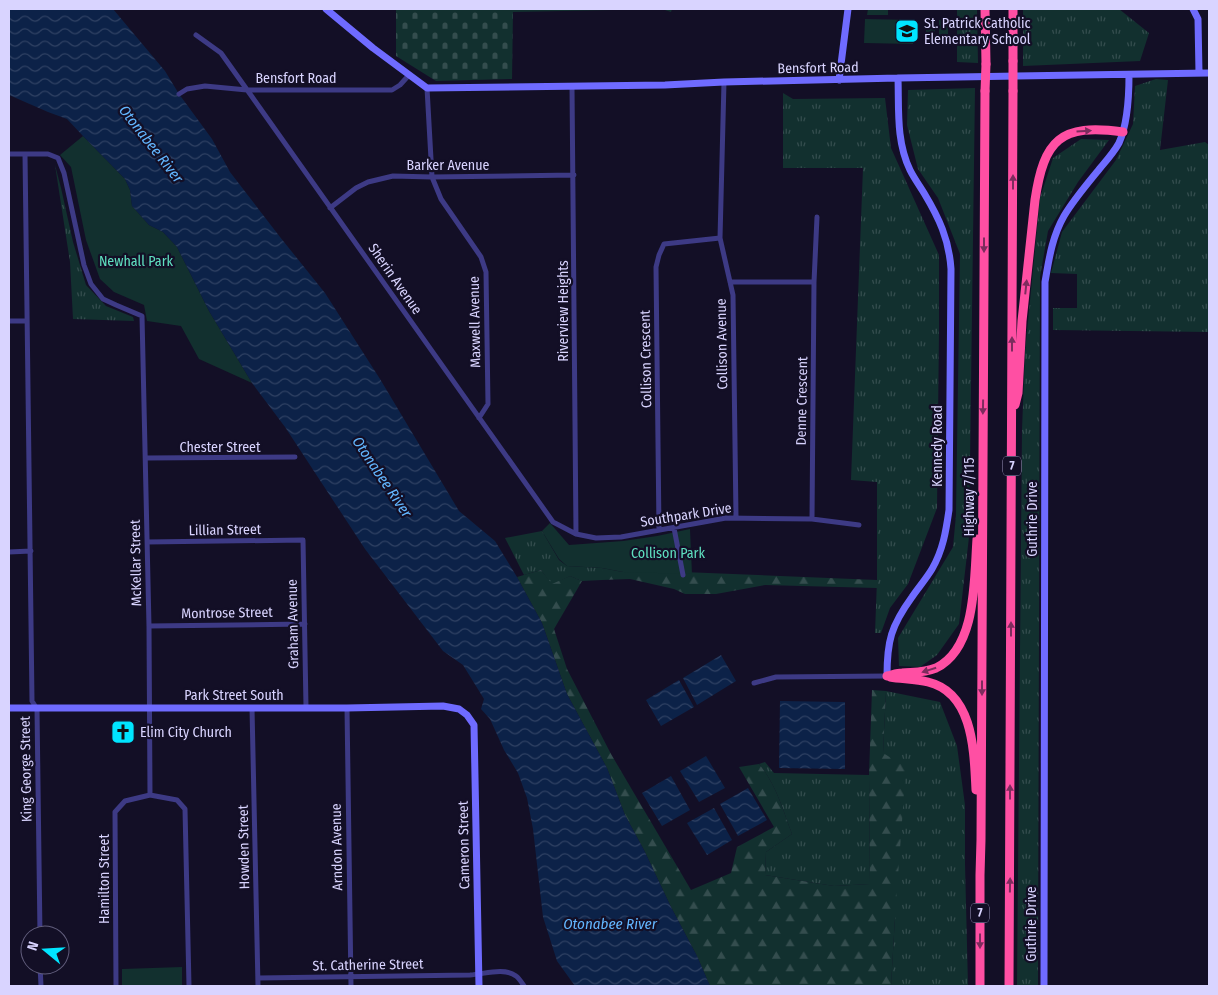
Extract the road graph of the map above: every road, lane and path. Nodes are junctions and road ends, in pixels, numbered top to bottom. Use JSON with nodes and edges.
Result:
{"nodes":[{"id":1,"x":326,"y":9,"type":"edge"},
{"id":2,"x":848,"y":9,"type":"edge"},
{"id":3,"x":986,"y":9,"type":"edge"},
{"id":4,"x":1013,"y":9,"type":"edge"},
{"id":5,"x":1194,"y":9,"type":"edge"},
{"id":6,"x":196,"y":35,"type":"dead end"},
{"id":7,"x":1199,"y":73,"type":"junction"},
{"id":8,"x":1209,"y":73,"type":"edge"},
{"id":9,"x":409,"y":75,"type":"junction"},
{"id":10,"x":1129,"y":75,"type":"junction"},
{"id":11,"x":898,"y":78,"type":"junction"},
{"id":12,"x":839,"y":80,"type":"junction"},
{"id":13,"x":724,"y":82,"type":"junction"},
{"id":14,"x":572,"y":87,"type":"junction"},
{"id":15,"x":427,"y":88,"type":"junction"},
{"id":16,"x":247,"y":90,"type":"junction"},
{"id":17,"x":179,"y":94,"type":"dead end"},
{"id":18,"x":1123,"y":132,"type":"junction"},
{"id":19,"x":9,"y":154,"type":"edge"},
{"id":20,"x":26,"y":154,"type":"junction"},
{"id":21,"x":574,"y":175,"type":"junction"},
{"id":22,"x":432,"y":177,"type":"junction"},
{"id":23,"x":330,"y":208,"type":"junction"},
{"id":24,"x":817,"y":217,"type":"dead end"},
{"id":25,"x":720,"y":238,"type":"junction"},
{"id":26,"x":730,"y":282,"type":"junction"},
{"id":27,"x":814,"y":282,"type":"junction"},
{"id":28,"x":9,"y":321,"type":"edge"},
{"id":29,"x":27,"y":321,"type":"junction"},
{"id":30,"x":479,"y":418,"type":"junction"},
{"id":31,"x":1012,"y":422,"type":"junction"},
{"id":32,"x":982,"y":447,"type":"junction"},
{"id":33,"x":146,"y":458,"type":"junction"},
{"id":34,"x":295,"y":458,"type":"dead end"},
{"id":35,"x":736,"y":517,"type":"junction"},
{"id":36,"x":812,"y":519,"type":"junction"},
{"id":37,"x":859,"y":525,"type":"dead end"},
{"id":38,"x":674,"y":528,"type":"junction"},
{"id":39,"x":659,"y":530,"type":"junction"},
{"id":40,"x":576,"y":534,"type":"junction"},
{"id":41,"x":303,"y":540,"type":"joint"},
{"id":42,"x":147,"y":542,"type":"junction"},
{"id":43,"x":31,"y":551,"type":"junction"},
{"id":44,"x":9,"y":552,"type":"edge"},
{"id":45,"x":683,"y":575,"type":"dead end"},
{"id":46,"x":305,"y":624,"type":"junction"},
{"id":47,"x":149,"y":626,"type":"junction"},
{"id":48,"x":887,"y":676,"type":"junction"},
{"id":49,"x":754,"y":684,"type":"dead end"},
{"id":50,"x":149,"y":707,"type":"junction"},
{"id":51,"x":306,"y":707,"type":"junction"},
{"id":52,"x":9,"y":708,"type":"edge"},
{"id":53,"x":252,"y":708,"type":"junction"},
{"id":54,"x":347,"y":708,"type":"junction"},
{"id":55,"x":37,"y":709,"type":"junction"},
{"id":56,"x":460,"y":709,"type":"joint"},
{"id":57,"x":150,"y":795,"type":"junction"},
{"id":58,"x":980,"y":875,"type":"junction"},
{"id":59,"x":40,"y":925,"type":"edge"},
{"id":60,"x":479,"y":974,"type":"junction"},
{"id":61,"x":351,"y":976,"type":"junction"},
{"id":62,"x":258,"y":978,"type":"junction"},
{"id":63,"x":116,"y":986,"type":"edge"},
{"id":64,"x":189,"y":986,"type":"edge"},
{"id":65,"x":258,"y":986,"type":"edge"},
{"id":66,"x":351,"y":986,"type":"edge"},
{"id":67,"x":479,"y":986,"type":"edge"},
{"id":68,"x":524,"y":986,"type":"edge"},
{"id":69,"x":980,"y":986,"type":"edge"},
{"id":70,"x":1009,"y":986,"type":"edge"},
{"id":71,"x":1044,"y":986,"type":"edge"}],
"edges":[{"from":1,"to":9,"type":"street"},
{"from":2,"to":12,"type":"street"},
{"from":3,"to":32,"type":"highway","name":"Highway 7/115","number":"7","one_way":true,"bridge":true},
{"from":31,"to":4,"type":"highway","number":"7","one_way":true,"bridge":true},
{"from":5,"to":7,"type":"street"},
{"from":6,"to":16,"type":"street","name":"Sherin Avenue"},
{"from":7,"to":8,"type":"street","name":"Bensfort Road"},
{"from":7,"to":10,"type":"street","name":"Bensfort Road"},
{"from":9,"to":15,"type":"street"},
{"from":9,"to":16,"type":"street","name":"Bensfort Road"},
{"from":10,"to":11,"type":"street","name":"Bensfort Road"},
{"from":10,"to":18,"type":"street","name":"Guthrie Drive"},
{"from":11,"to":12,"type":"street","name":"Bensfort Road"},
{"from":11,"to":48,"type":"street","name":"Kennedy Road"},
{"from":12,"to":13,"type":"street","name":"Bensfort Road"},
{"from":13,"to":14,"type":"street","name":"Bensfort Road"},
{"from":13,"to":25,"type":"street","name":"Collison Avenue"},
{"from":14,"to":15,"type":"street","name":"Bensfort Road"},
{"from":14,"to":21,"type":"street","name":"Riverview Heights"},
{"from":15,"to":22,"type":"street","name":"Maxwell Avenue"},
{"from":16,"to":17,"type":"street","name":"Bensfort Road"},
{"from":16,"to":23,"type":"street","name":"Sherin Avenue"},
{"from":31,"to":18,"type":"highway","one_way":true},
{"from":18,"to":71,"type":"street","name":"Guthrie Drive"},
{"from":19,"to":20,"type":"street"},
{"from":20,"to":29,"type":"street","name":"King George Street"},
{"from":20,"to":33,"type":"street","name":"McKellar Street"},
{"from":21,"to":22,"type":"street","name":"Barker Avenue"},
{"from":21,"to":40,"type":"street","name":"Riverview Heights"},
{"from":22,"to":23,"type":"street","name":"Barker Avenue"},
{"from":22,"to":30,"type":"street","name":"Maxwell Avenue"},
{"from":23,"to":30,"type":"street","name":"Sherin Avenue"},
{"from":24,"to":27,"type":"street","name":"Denne Crescent"},
{"from":25,"to":26,"type":"street","name":"Collison Avenue"},
{"from":25,"to":39,"type":"street","name":"Collison Crescent"},
{"from":26,"to":27,"type":"street"},
{"from":26,"to":35,"type":"street","name":"Collison Avenue"},
{"from":27,"to":36,"type":"street","name":"Denne Crescent"},
{"from":28,"to":29,"type":"street"},
{"from":29,"to":43,"type":"street","name":"King George Street"},
{"from":30,"to":40,"type":"street","name":"Sherin Avenue"},
{"from":70,"to":31,"type":"highway","number":"7","one_way":true},
{"from":32,"to":48,"type":"highway","one_way":true},
{"from":32,"to":58,"type":"highway","name":"Highway 7/115","number":"7","one_way":true},
{"from":33,"to":34,"type":"street","name":"Chester Street"},
{"from":33,"to":42,"type":"street","name":"McKellar Street"},
{"from":35,"to":36,"type":"street","name":"Southpark Drive"},
{"from":35,"to":38,"type":"street","name":"Southpark Drive"},
{"from":36,"to":37,"type":"street","name":"Southpark Drive"},
{"from":38,"to":39,"type":"street","name":"Southpark Drive"},
{"from":38,"to":45,"type":"street"},
{"from":39,"to":40,"type":"street","name":"Southpark Drive"},
{"from":41,"to":42,"type":"street","name":"Lillian Street"},
{"from":41,"to":46,"type":"street","name":"Graham Avenue"},
{"from":42,"to":47,"type":"street","name":"McKellar Street"},
{"from":43,"to":44,"type":"street"},
{"from":43,"to":55,"type":"street","name":"King George Street"},
{"from":46,"to":47,"type":"street","name":"Montrose Street"},
{"from":46,"to":51,"type":"street","name":"Graham Avenue"},
{"from":47,"to":50,"type":"street","name":"McKellar Street"},
{"from":48,"to":49,"type":"street"},
{"from":48,"to":58,"type":"highway"},
{"from":50,"to":53,"type":"street","name":"Park Street South"},
{"from":50,"to":55,"type":"street","name":"Park Street South"},
{"from":50,"to":57,"type":"street","name":"McKellar Street"},
{"from":51,"to":53,"type":"street","name":"Park Street South"},
{"from":51,"to":54,"type":"street","name":"Park Street South"},
{"from":52,"to":55,"type":"street","name":"Park Street South"},
{"from":53,"to":62,"type":"street","name":"Howden Street"},
{"from":54,"to":56,"type":"street","name":"Park Street South"},
{"from":54,"to":61,"type":"street","name":"Arndon Avenue"},
{"from":55,"to":59,"type":"street","name":"King George Street"},
{"from":56,"to":60,"type":"street","name":"Cameron Street"},
{"from":57,"to":63,"type":"street","name":"Hamilton Street"},
{"from":57,"to":64,"type":"street"},
{"from":58,"to":69,"type":"highway","name":"Highway 7/115","number":"7","one_way":true},
{"from":60,"to":61,"type":"street","name":"St. Catherine Street"},
{"from":60,"to":67,"type":"street","name":"Cameron Street"},
{"from":60,"to":68,"type":"street","name":"St. Catherine Street"},
{"from":61,"to":62,"type":"street","name":"St. Catherine Street"},
{"from":61,"to":66,"type":"street","name":"Arndon Avenue"},
{"from":62,"to":65,"type":"street","name":"Howden Street"}]}
